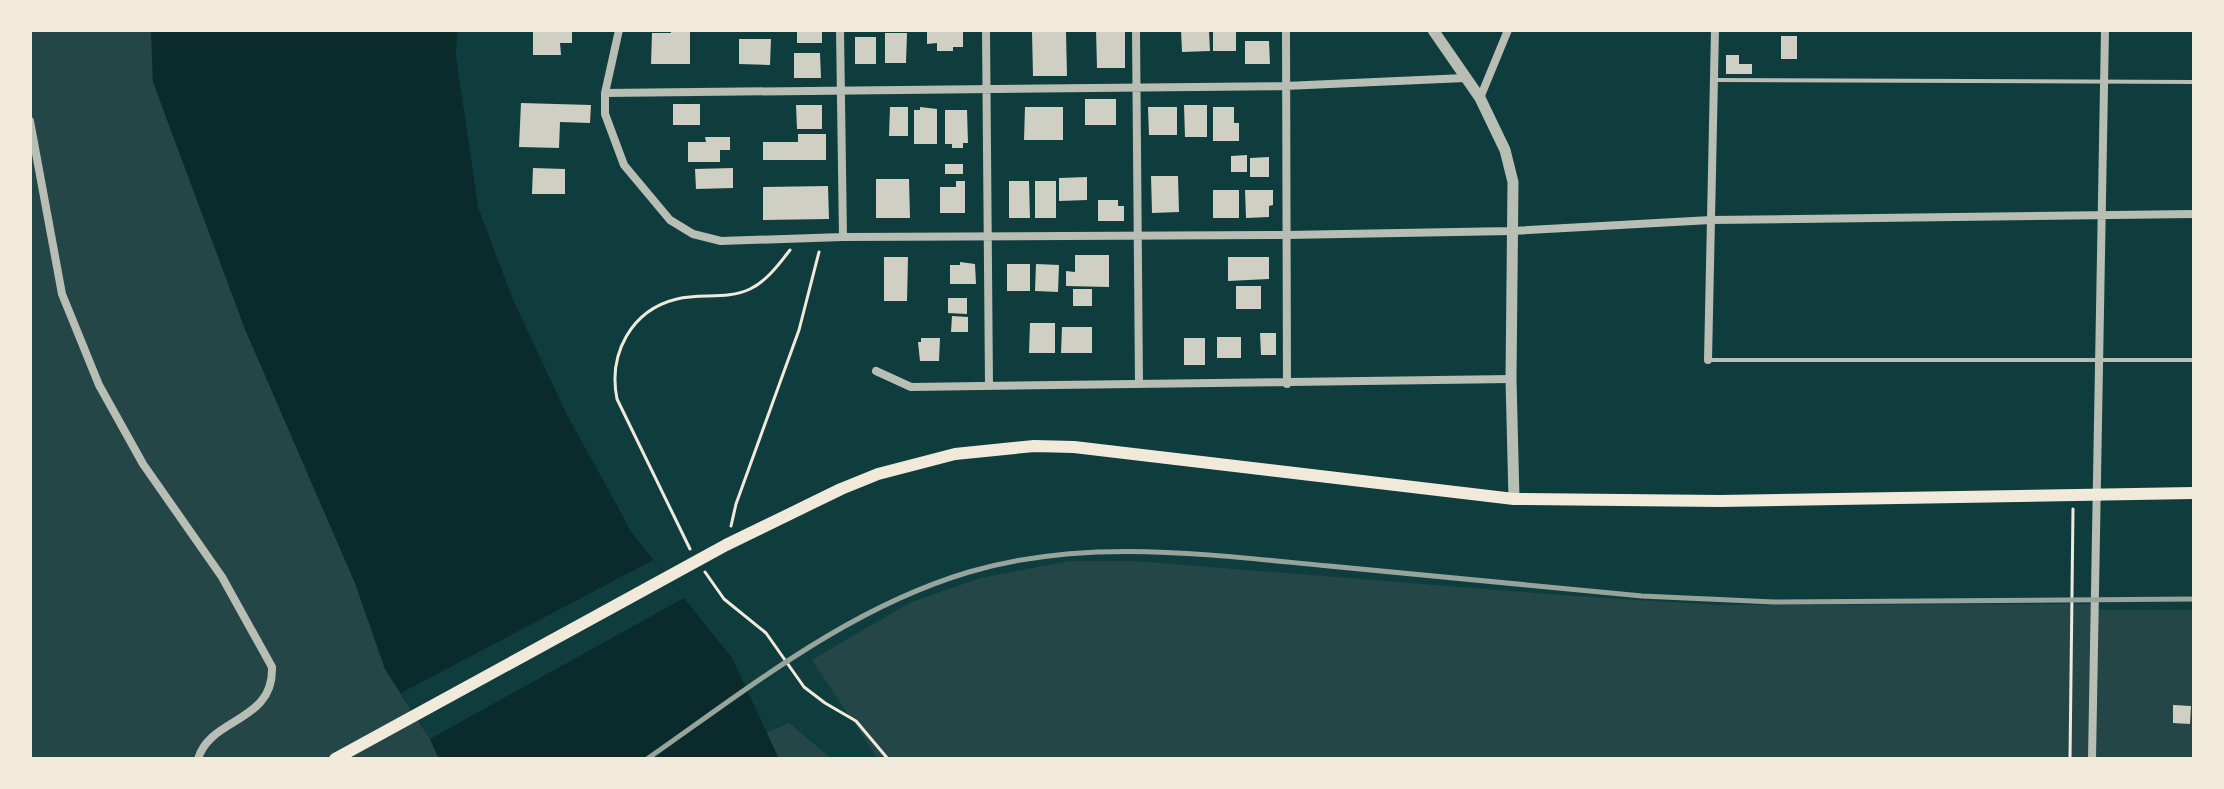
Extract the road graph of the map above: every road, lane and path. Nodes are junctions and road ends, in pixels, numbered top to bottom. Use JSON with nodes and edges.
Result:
{"nodes":[{"id":1,"x":619,"y":30,"type":"edge"},
{"id":2,"x":840,"y":30,"type":"edge"},
{"id":3,"x":986,"y":30,"type":"edge"},
{"id":4,"x":1136,"y":30,"type":"edge"},
{"id":5,"x":1286,"y":30,"type":"edge"},
{"id":6,"x":1433,"y":30,"type":"edge"},
{"id":7,"x":1508,"y":30,"type":"edge"},
{"id":8,"x":1715,"y":30,"type":"edge"},
{"id":9,"x":2105,"y":30,"type":"edge"},
{"id":10,"x":1465,"y":78,"type":"junction"},
{"id":11,"x":1715,"y":80,"type":"junction"},
{"id":12,"x":2104,"y":82,"type":"junction"},
{"id":13,"x":2194,"y":82,"type":"edge"},
{"id":14,"x":1285,"y":86,"type":"junction"},
{"id":15,"x":1137,"y":87,"type":"junction"},
{"id":16,"x":986,"y":88,"type":"junction"},
{"id":17,"x":840,"y":92,"type":"junction"},
{"id":18,"x":605,"y":93,"type":"junction"},
{"id":19,"x":1480,"y":98,"type":"junction"},
{"id":20,"x":30,"y":121,"type":"edge"},
{"id":21,"x":2101,"y":214,"type":"junction"},
{"id":22,"x":2194,"y":214,"type":"edge"},
{"id":23,"x":1711,"y":220,"type":"junction"},
{"id":24,"x":1512,"y":231,"type":"junction"},
{"id":25,"x":1286,"y":235,"type":"junction"},
{"id":26,"x":843,"y":237,"type":"junction"},
{"id":27,"x":1139,"y":237,"type":"junction"},
{"id":28,"x":822,"y":238,"type":"junction"},
{"id":29,"x":989,"y":238,"type":"junction"},
{"id":30,"x":801,"y":239,"type":"junction"},
{"id":31,"x":1708,"y":360,"type":"joint"},
{"id":32,"x":2099,"y":360,"type":"junction"},
{"id":33,"x":2194,"y":360,"type":"edge"},
{"id":34,"x":876,"y":371,"type":"dead end"},
{"id":35,"x":1511,"y":379,"type":"junction"},
{"id":36,"x":1139,"y":384,"type":"junction"},
{"id":37,"x":1287,"y":384,"type":"junction"},
{"id":38,"x":989,"y":385,"type":"junction"},
{"id":39,"x":2073,"y":493,"type":"junction"},
{"id":40,"x":2097,"y":493,"type":"junction"},
{"id":41,"x":2194,"y":493,"type":"edge"},
{"id":42,"x":1514,"y":499,"type":"junction"},
{"id":43,"x":721,"y":548,"type":"junction"},
{"id":44,"x":692,"y":551,"type":"dead end"},
{"id":45,"x":700,"y":563,"type":"dead end"},
{"id":46,"x":198,"y":759,"type":"edge"},
{"id":47,"x":335,"y":759,"type":"edge"},
{"id":48,"x":888,"y":759,"type":"edge"},
{"id":49,"x":2070,"y":759,"type":"edge"},
{"id":50,"x":2092,"y":759,"type":"edge"}],
"edges":[{"from":1,"to":18,"type":"street"},
{"from":2,"to":17,"type":"street"},
{"from":3,"to":16,"type":"street"},
{"from":4,"to":15,"type":"street"},
{"from":5,"to":14,"type":"street"},
{"from":6,"to":10,"type":"street"},
{"from":7,"to":19,"type":"street"},
{"from":8,"to":11,"type":"street"},
{"from":9,"to":12,"type":"street"},
{"from":10,"to":14,"type":"street"},
{"from":10,"to":19,"type":"street"},
{"from":11,"to":12,"type":"lane"},
{"from":11,"to":23,"type":"street"},
{"from":12,"to":13,"type":"lane"},
{"from":12,"to":21,"type":"street"},
{"from":14,"to":15,"type":"street"},
{"from":14,"to":25,"type":"street"},
{"from":15,"to":16,"type":"street"},
{"from":15,"to":27,"type":"street"},
{"from":16,"to":17,"type":"street"},
{"from":16,"to":29,"type":"street"},
{"from":17,"to":18,"type":"street"},
{"from":17,"to":26,"type":"street"},
{"from":18,"to":30,"type":"street"},
{"from":19,"to":24,"type":"street"},
{"from":20,"to":46,"type":"street"},
{"from":21,"to":22,"type":"street"},
{"from":21,"to":23,"type":"street"},
{"from":21,"to":32,"type":"street"},
{"from":23,"to":24,"type":"street"},
{"from":23,"to":31,"type":"street"},
{"from":24,"to":25,"type":"street"},
{"from":24,"to":35,"type":"street"},
{"from":25,"to":27,"type":"street"},
{"from":25,"to":37,"type":"street"},
{"from":26,"to":28,"type":"street"},
{"from":26,"to":29,"type":"street"},
{"from":27,"to":29,"type":"street"},
{"from":27,"to":36,"type":"street"},
{"from":28,"to":30,"type":"street"},
{"from":28,"to":43,"type":"path"},
{"from":29,"to":38,"type":"street"},
{"from":30,"to":44,"type":"path"},
{"from":31,"to":32,"type":"lane"},
{"from":32,"to":33,"type":"lane"},
{"from":32,"to":40,"type":"street"},
{"from":34,"to":38,"type":"street"},
{"from":35,"to":37,"type":"street"},
{"from":35,"to":42,"type":"street"},
{"from":36,"to":37,"type":"street"},
{"from":36,"to":38,"type":"street"},
{"from":39,"to":40,"type":"main road"},
{"from":39,"to":42,"type":"main road"},
{"from":39,"to":49,"type":"path"},
{"from":40,"to":41,"type":"main road"},
{"from":40,"to":50,"type":"street"},
{"from":42,"to":43,"type":"main road"},
{"from":43,"to":47,"type":"main road"},
{"from":45,"to":48,"type":"path"}]}
